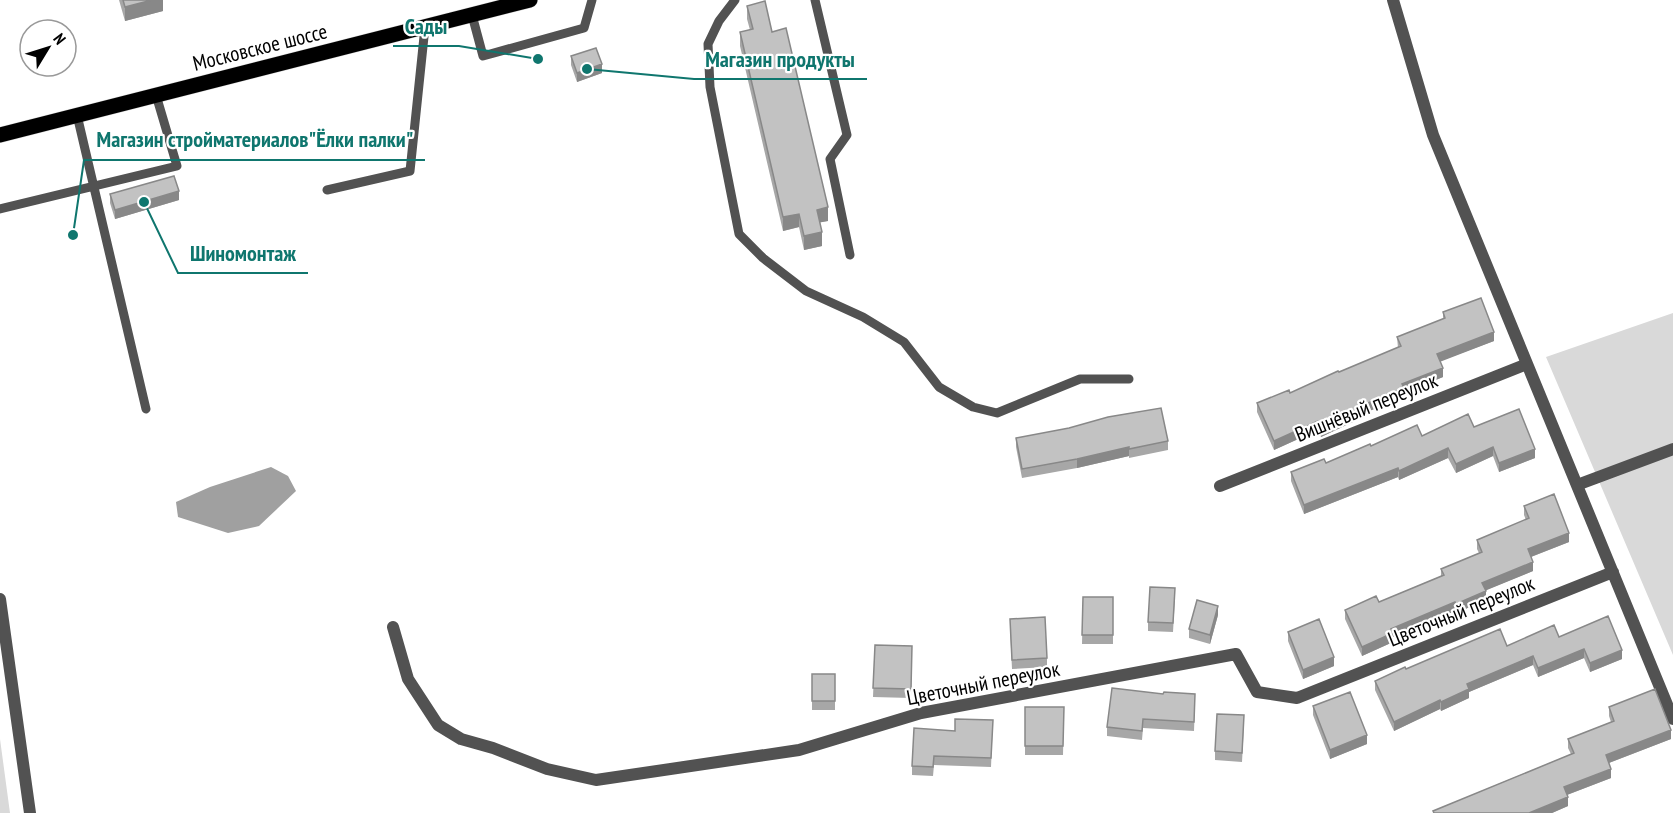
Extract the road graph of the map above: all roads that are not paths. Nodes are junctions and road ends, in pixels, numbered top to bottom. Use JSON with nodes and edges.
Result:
{"nodes":[{"id":1,"x":530,"y":0,"type":"edge"},
{"id":2,"x":592,"y":0,"type":"edge"},
{"id":3,"x":735,"y":0,"type":"edge"},
{"id":4,"x":815,"y":0,"type":"edge"},
{"id":5,"x":1393,"y":0,"type":"edge"},
{"id":6,"x":471,"y":15,"type":"junction"},
{"id":7,"x":425,"y":27,"type":"junction"},
{"id":8,"x":156,"y":95,"type":"junction"},
{"id":9,"x":77,"y":115,"type":"junction"},
{"id":10,"x":0,"y":135,"type":"edge"},
{"id":11,"x":94,"y":186,"type":"junction"},
{"id":12,"x":327,"y":190,"type":"dead end"},
{"id":13,"x":0,"y":209,"type":"edge"},
{"id":14,"x":850,"y":255,"type":"dead end"},
{"id":15,"x":1527,"y":364,"type":"junction"},
{"id":16,"x":1129,"y":379,"type":"dead end"},
{"id":17,"x":146,"y":409,"type":"dead end"},
{"id":18,"x":1673,"y":449,"type":"edge"},
{"id":19,"x":1577,"y":485,"type":"junction"},
{"id":20,"x":1220,"y":486,"type":"dead end"},
{"id":21,"x":1613,"y":572,"type":"junction"},
{"id":22,"x":0,"y":599,"type":"edge"},
{"id":23,"x":393,"y":627,"type":"dead end"},
{"id":24,"x":1673,"y":719,"type":"edge"},
{"id":25,"x":30,"y":813,"type":"edge"}],
"edges":[{"from":1,"to":6,"type":"main road","name":"Московское шоссе"},
{"from":2,"to":6,"type":"lane"},
{"from":3,"to":16,"type":"lane"},
{"from":4,"to":14,"type":"lane"},
{"from":5,"to":15,"type":"street"},
{"from":6,"to":7,"type":"main road","name":"Московское шоссе"},
{"from":7,"to":8,"type":"main road","name":"Московское шоссе"},
{"from":7,"to":12,"type":"lane"},
{"from":8,"to":9,"type":"main road","name":"Московское шоссе"},
{"from":8,"to":11,"type":"lane"},
{"from":9,"to":10,"type":"main road","name":"Московское шоссе"},
{"from":9,"to":11,"type":"lane"},
{"from":11,"to":13,"type":"lane"},
{"from":11,"to":17,"type":"lane"},
{"from":15,"to":19,"type":"street"},
{"from":15,"to":20,"type":"street","name":"Вишнёвый переулок"},
{"from":18,"to":19,"type":"street"},
{"from":19,"to":21,"type":"street"},
{"from":21,"to":23,"type":"street","name":"Цветочный переулок"},
{"from":21,"to":24,"type":"street"},
{"from":22,"to":25,"type":"street"}]}
